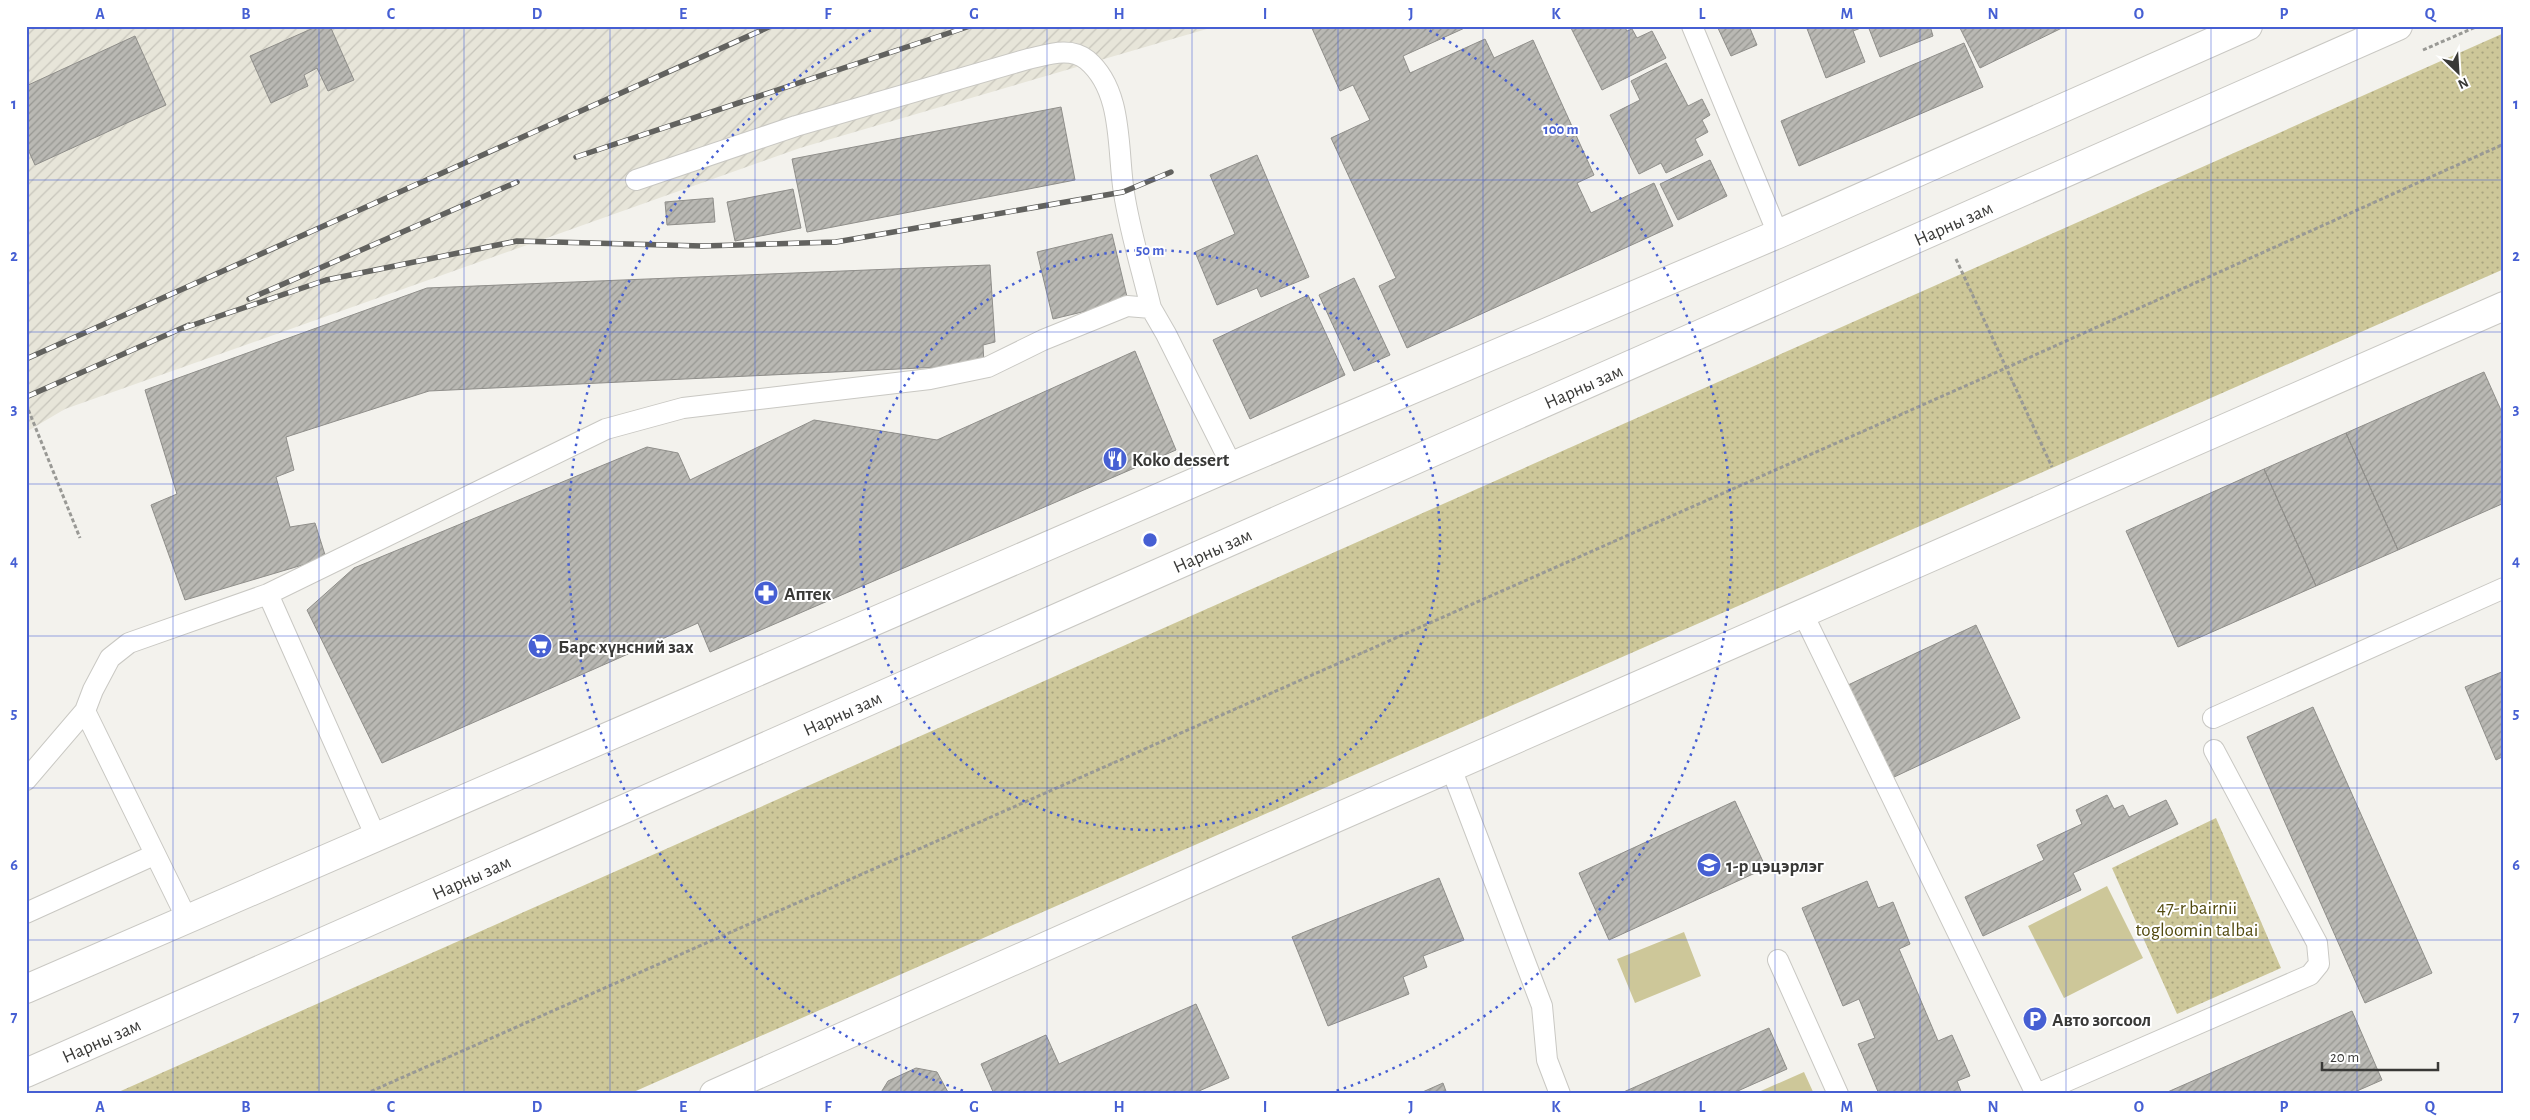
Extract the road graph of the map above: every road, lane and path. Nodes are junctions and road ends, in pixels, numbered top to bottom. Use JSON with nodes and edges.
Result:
{"nodes":[{"id":1,"x":1692,"y":26,"type":"edge"},
{"id":2,"x":2248,"y":26,"type":"edge"},
{"id":3,"x":2398,"y":26,"type":"edge"},
{"id":4,"x":2504,"y":144,"type":"edge"},
{"id":5,"x":636,"y":180,"type":"dead end"},
{"id":6,"x":1778,"y":234,"type":"junction"},
{"id":7,"x":1956,"y":259,"type":"dead end"},
{"id":8,"x":2504,"y":306,"type":"edge"},
{"id":9,"x":1151,"y":308,"type":"junction"},
{"id":10,"x":2006,"y":368,"type":"junction"},
{"id":11,"x":26,"y":404,"type":"edge"},
{"id":12,"x":1232,"y":466,"type":"junction"},
{"id":13,"x":2067,"y":499,"type":"junction"},
{"id":14,"x":80,"y":538,"type":"dead end"},
{"id":15,"x":2504,"y":588,"type":"edge"},
{"id":16,"x":268,"y":594,"type":"junction"},
{"id":17,"x":1803,"y":614,"type":"junction"},
{"id":18,"x":86,"y":712,"type":"junction"},
{"id":19,"x":2213,"y":718,"type":"dead end"},
{"id":20,"x":2214,"y":750,"type":"dead end"},
{"id":21,"x":1452,"y":768,"type":"junction"},
{"id":22,"x":26,"y":780,"type":"edge"},
{"id":23,"x":376,"y":837,"type":"junction"},
{"id":24,"x":154,"y":855,"type":"junction"},
{"id":25,"x":26,"y":913,"type":"edge"},
{"id":26,"x":187,"y":919,"type":"junction"},
{"id":27,"x":1778,"y":960,"type":"dead end"},
{"id":28,"x":26,"y":989,"type":"edge"},
{"id":29,"x":26,"y":1073,"type":"edge"},
{"id":30,"x":365,"y":1094,"type":"edge"},
{"id":31,"x":714,"y":1094,"type":"edge"},
{"id":32,"x":1560,"y":1094,"type":"edge"},
{"id":33,"x":1838,"y":1094,"type":"edge"},
{"id":34,"x":2037,"y":1094,"type":"edge"}],
"edges":[{"from":1,"to":6,"type":"lane"},
{"from":2,"to":6,"type":"main road"},
{"from":3,"to":29,"type":"main road","name":"Нарны зам"},
{"from":4,"to":10,"type":"path"},
{"from":5,"to":9,"type":"lane"},
{"from":6,"to":12,"type":"main road"},
{"from":7,"to":10,"type":"path"},
{"from":8,"to":13,"type":"main road"},
{"from":9,"to":12,"type":"lane"},
{"from":9,"to":16,"type":"lane"},
{"from":10,"to":13,"type":"path"},
{"from":10,"to":30,"type":"path"},
{"from":11,"to":14,"type":"path"},
{"from":12,"to":23,"type":"main road"},
{"from":13,"to":17,"type":"main road"},
{"from":15,"to":19,"type":"lane"},
{"from":16,"to":18,"type":"lane"},
{"from":16,"to":23,"type":"lane"},
{"from":17,"to":21,"type":"main road"},
{"from":17,"to":34,"type":"lane"},
{"from":18,"to":22,"type":"lane"},
{"from":18,"to":24,"type":"lane"},
{"from":20,"to":34,"type":"lane"},
{"from":21,"to":31,"type":"main road"},
{"from":21,"to":32,"type":"lane"},
{"from":23,"to":26,"type":"main road"},
{"from":24,"to":25,"type":"lane"},
{"from":24,"to":26,"type":"lane"},
{"from":26,"to":28,"type":"main road"},
{"from":27,"to":33,"type":"lane"}]}
